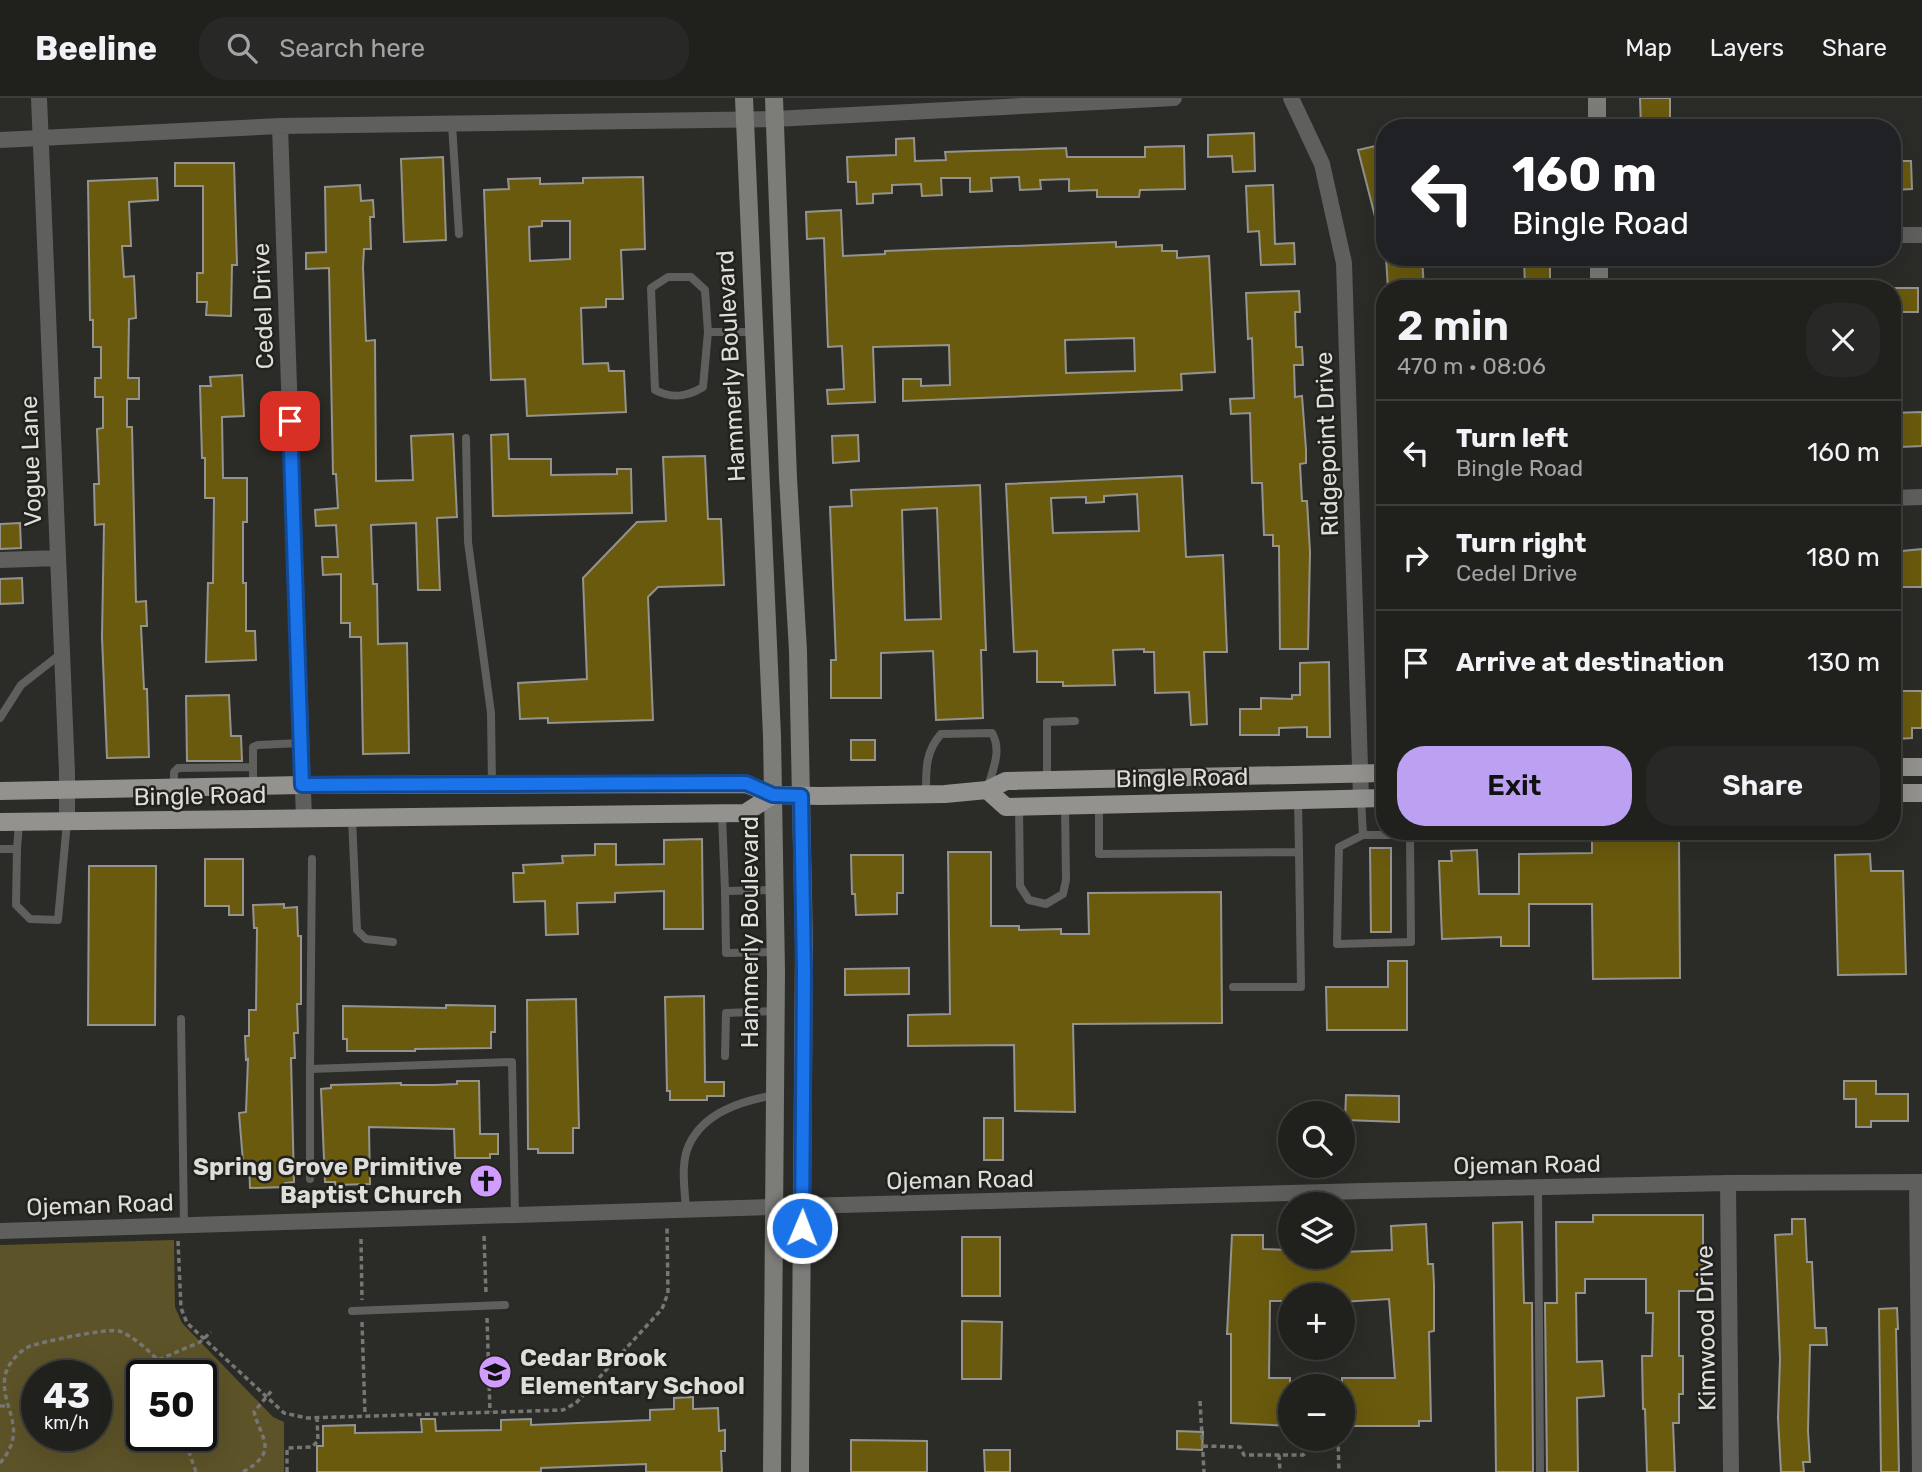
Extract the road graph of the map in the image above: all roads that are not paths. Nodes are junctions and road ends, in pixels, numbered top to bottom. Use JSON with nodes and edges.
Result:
{"nodes":[{"id":1,"x":39,"y":98,"type":"edge"},
{"id":2,"x":744,"y":98,"type":"edge"},
{"id":3,"x":774,"y":98,"type":"edge"},
{"id":4,"x":1174,"y":98,"type":"edge"},
{"id":5,"x":1291,"y":98,"type":"edge"},
{"id":6,"x":1597,"y":98,"type":"edge"},
{"id":7,"x":745,"y":119,"type":"junction"},
{"id":8,"x":775,"y":119,"type":"junction"},
{"id":9,"x":1597,"y":119,"type":"edge"},
{"id":10,"x":452,"y":124,"type":"junction"},
{"id":11,"x":280,"y":127,"type":"junction"},
{"id":12,"x":41,"y":138,"type":"junction"},
{"id":13,"x":0,"y":140,"type":"edge"},
{"id":14,"x":460,"y":234,"type":"dead end"},
{"id":15,"x":1901,"y":235,"type":"edge"},
{"id":16,"x":1922,"y":235,"type":"edge"},
{"id":17,"x":708,"y":332,"type":"junction"},
{"id":18,"x":754,"y":332,"type":"junction"},
{"id":19,"x":786,"y":425,"type":"junction"},
{"id":20,"x":758,"y":428,"type":"junction"},
{"id":21,"x":466,"y":439,"type":"dead end"},
{"id":22,"x":1922,"y":497,"type":"edge"},
{"id":23,"x":1901,"y":498,"type":"edge"},
{"id":24,"x":58,"y":558,"type":"junction"},
{"id":25,"x":0,"y":560,"type":"edge"},
{"id":26,"x":62,"y":653,"type":"junction"},
{"id":27,"x":0,"y":718,"type":"edge"},
{"id":28,"x":1075,"y":721,"type":"dead end"},
{"id":29,"x":301,"y":743,"type":"junction"},
{"id":30,"x":253,"y":767,"type":"junction"},
{"id":31,"x":1901,"y":767,"type":"edge"},
{"id":32,"x":1922,"y":767,"type":"edge"},
{"id":33,"x":1361,"y":773,"type":"junction"},
{"id":34,"x":1376,"y":773,"type":"edge"},
{"id":35,"x":1084,"y":779,"type":"junction"},
{"id":36,"x":1047,"y":780,"type":"junction"},
{"id":37,"x":302,"y":785,"type":"junction"},
{"id":38,"x":492,"y":785,"type":"junction"},
{"id":39,"x":517,"y":785,"type":"junction"},
{"id":40,"x":253,"y":786,"type":"junction"},
{"id":41,"x":174,"y":788,"type":"junction"},
{"id":42,"x":986,"y":790,"type":"junction"},
{"id":43,"x":0,"y":791,"type":"edge"},
{"id":44,"x":67,"y":791,"type":"junction"},
{"id":45,"x":1901,"y":793,"type":"edge"},
{"id":46,"x":1922,"y":793,"type":"edge"},
{"id":47,"x":926,"y":794,"type":"junction"},
{"id":48,"x":773,"y":795,"type":"junction"},
{"id":49,"x":801,"y":796,"type":"junction"},
{"id":50,"x":1361,"y":798,"type":"junction"},
{"id":51,"x":1376,"y":798,"type":"edge"},
{"id":52,"x":1298,"y":800,"type":"junction"},
{"id":53,"x":1092,"y":804,"type":"junction"},
{"id":54,"x":1065,"y":805,"type":"junction"},
{"id":55,"x":1019,"y":806,"type":"junction"},
{"id":56,"x":722,"y":813,"type":"junction"},
{"id":57,"x":518,"y":816,"type":"junction"},
{"id":58,"x":352,"y":818,"type":"junction"},
{"id":59,"x":304,"y":819,"type":"junction"},
{"id":60,"x":0,"y":822,"type":"edge"},
{"id":61,"x":19,"y":822,"type":"junction"},
{"id":62,"x":67,"y":822,"type":"junction"},
{"id":63,"x":1363,"y":835,"type":"junction"},
{"id":64,"x":1376,"y":835,"type":"edge"},
{"id":65,"x":1410,"y":840,"type":"edge"},
{"id":66,"x":0,"y":849,"type":"edge"},
{"id":67,"x":17,"y":849,"type":"junction"},
{"id":68,"x":1299,"y":852,"type":"junction"},
{"id":69,"x":312,"y":859,"type":"dead end"},
{"id":70,"x":775,"y":890,"type":"junction"},
{"id":71,"x":725,"y":891,"type":"junction"},
{"id":72,"x":393,"y":942,"type":"dead end"},
{"id":73,"x":776,"y":953,"type":"junction"},
{"id":74,"x":1233,"y":987,"type":"dead end"},
{"id":75,"x":776,"y":1012,"type":"junction"},
{"id":76,"x":181,"y":1019,"type":"dead end"},
{"id":77,"x":725,"y":1056,"type":"dead end"},
{"id":78,"x":310,"y":1069,"type":"junction"},
{"id":79,"x":775,"y":1095,"type":"junction"},
{"id":80,"x":310,"y":1179,"type":"dead end"},
{"id":81,"x":1919,"y":1182,"type":"edge"},
{"id":82,"x":1728,"y":1183,"type":"junction"},
{"id":83,"x":1538,"y":1188,"type":"junction"},
{"id":84,"x":803,"y":1206,"type":"junction"},
{"id":85,"x":773,"y":1207,"type":"junction"},
{"id":86,"x":685,"y":1210,"type":"junction"},
{"id":87,"x":515,"y":1216,"type":"junction"},
{"id":88,"x":181,"y":1226,"type":"junction"},
{"id":89,"x":0,"y":1231,"type":"edge"},
{"id":90,"x":505,"y":1305,"type":"dead end"},
{"id":91,"x":352,"y":1311,"type":"dead end"},
{"id":92,"x":772,"y":1472,"type":"edge"},
{"id":93,"x":800,"y":1472,"type":"edge"},
{"id":94,"x":1540,"y":1472,"type":"edge"},
{"id":95,"x":1731,"y":1472,"type":"edge"},
{"id":96,"x":1920,"y":1472,"type":"edge"}],
"edges":[{"from":1,"to":12,"type":"street","name":"Vogue Lane"},
{"from":2,"to":7,"type":"main road","name":"Hammerly Boulevard"},
{"from":3,"to":8,"type":"main road","name":"Hammerly Boulevard"},
{"from":4,"to":8,"type":"street"},
{"from":5,"to":33,"type":"street","name":"Ridgepoint Drive"},
{"from":6,"to":9,"type":"main road"},
{"from":7,"to":8,"type":"street"},
{"from":7,"to":10,"type":"street"},
{"from":7,"to":18,"type":"main road","name":"Hammerly Boulevard"},
{"from":8,"to":19,"type":"main road","name":"Hammerly Boulevard"},
{"from":10,"to":11,"type":"street"},
{"from":10,"to":14,"type":"lane"},
{"from":11,"to":12,"type":"street"},
{"from":11,"to":29,"type":"street","name":"Cedel Drive"},
{"from":12,"to":13,"type":"street"},
{"from":12,"to":24,"type":"street","name":"Vogue Lane"},
{"from":15,"to":16,"type":"street"},
{"from":17,"to":17,"type":"lane"},
{"from":17,"to":18,"type":"lane"},
{"from":18,"to":20,"type":"main road","name":"Hammerly Boulevard"},
{"from":19,"to":20,"type":"main road"},
{"from":19,"to":49,"type":"main road","name":"Hammerly Boulevard"},
{"from":20,"to":48,"type":"main road","name":"Hammerly Boulevard"},
{"from":21,"to":38,"type":"lane"},
{"from":22,"to":23,"type":"street"},
{"from":24,"to":25,"type":"street"},
{"from":24,"to":26,"type":"street","name":"Vogue Lane"},
{"from":26,"to":27,"type":"lane"},
{"from":26,"to":44,"type":"street","name":"Vogue Lane"},
{"from":28,"to":36,"type":"lane"},
{"from":29,"to":30,"type":"lane"},
{"from":29,"to":37,"type":"street","name":"Cedel Drive"},
{"from":30,"to":40,"type":"lane"},
{"from":30,"to":41,"type":"lane"},
{"from":31,"to":32,"type":"main road"},
{"from":33,"to":34,"type":"main road","name":"Bingle Road"},
{"from":33,"to":35,"type":"main road","name":"Bingle Road"},
{"from":33,"to":50,"type":"street","name":"Ridgepoint Drive"},
{"from":35,"to":36,"type":"main road","name":"Bingle Road"},
{"from":35,"to":53,"type":"main road"},
{"from":36,"to":42,"type":"main road","name":"Bingle Road"},
{"from":37,"to":38,"type":"main road","name":"Bingle Road"},
{"from":37,"to":40,"type":"main road","name":"Bingle Road"},
{"from":37,"to":59,"type":"street","name":"Cedel Drive"},
{"from":38,"to":39,"type":"main road","name":"Bingle Road"},
{"from":39,"to":48,"type":"main road","name":"Bingle Road"},
{"from":39,"to":57,"type":"main road"},
{"from":40,"to":41,"type":"main road","name":"Bingle Road"},
{"from":41,"to":44,"type":"main road","name":"Bingle Road"},
{"from":42,"to":47,"type":"main road","name":"Bingle Road"},
{"from":42,"to":47,"type":"lane"},
{"from":42,"to":55,"type":"main road","name":"Bingle Road"},
{"from":43,"to":44,"type":"main road","name":"Bingle Road"},
{"from":44,"to":62,"type":"street","name":"Vogue Lane"},
{"from":45,"to":46,"type":"main road"},
{"from":47,"to":49,"type":"main road","name":"Bingle Road"},
{"from":48,"to":49,"type":"main road","name":"Bingle Road"},
{"from":48,"to":56,"type":"main road","name":"Bingle Road"},
{"from":48,"to":70,"type":"main road","name":"Hammerly Boulevard"},
{"from":49,"to":84,"type":"main road","name":"Hammerly Boulevard"},
{"from":50,"to":51,"type":"main road","name":"Bingle Road"},
{"from":50,"to":52,"type":"main road","name":"Bingle Road"},
{"from":50,"to":63,"type":"lane"},
{"from":52,"to":53,"type":"main road","name":"Bingle Road"},
{"from":52,"to":68,"type":"lane"},
{"from":53,"to":54,"type":"main road","name":"Bingle Road"},
{"from":53,"to":68,"type":"lane"},
{"from":54,"to":55,"type":"main road","name":"Bingle Road"},
{"from":54,"to":55,"type":"lane"},
{"from":56,"to":57,"type":"main road","name":"Bingle Road"},
{"from":56,"to":71,"type":"lane"},
{"from":57,"to":58,"type":"main road","name":"Bingle Road"},
{"from":58,"to":59,"type":"main road","name":"Bingle Road"},
{"from":58,"to":72,"type":"lane"},
{"from":59,"to":62,"type":"main road","name":"Bingle Road"},
{"from":60,"to":61,"type":"main road","name":"Bingle Road"},
{"from":61,"to":62,"type":"main road","name":"Bingle Road"},
{"from":61,"to":67,"type":"lane"},
{"from":62,"to":67,"type":"lane"},
{"from":63,"to":64,"type":"lane"},
{"from":63,"to":65,"type":"lane"},
{"from":66,"to":67,"type":"lane"},
{"from":68,"to":74,"type":"lane"},
{"from":69,"to":78,"type":"lane"},
{"from":70,"to":71,"type":"lane"},
{"from":70,"to":73,"type":"main road","name":"Hammerly Boulevard"},
{"from":71,"to":73,"type":"lane"},
{"from":73,"to":75,"type":"main road","name":"Hammerly Boulevard"},
{"from":75,"to":77,"type":"lane"},
{"from":75,"to":79,"type":"main road","name":"Hammerly Boulevard"},
{"from":76,"to":88,"type":"lane"},
{"from":78,"to":80,"type":"lane"},
{"from":78,"to":87,"type":"lane"},
{"from":79,"to":85,"type":"main road","name":"Hammerly Boulevard"},
{"from":79,"to":86,"type":"lane"},
{"from":81,"to":82,"type":"street","name":"Ojeman Road"},
{"from":81,"to":96,"type":"street"},
{"from":82,"to":83,"type":"street","name":"Ojeman Road"},
{"from":82,"to":95,"type":"street","name":"Kimwood Drive"},
{"from":83,"to":84,"type":"street","name":"Ojeman Road"},
{"from":83,"to":94,"type":"lane"},
{"from":84,"to":85,"type":"street","name":"Ojeman Road"},
{"from":84,"to":93,"type":"main road","name":"Hammerly Boulevard"},
{"from":85,"to":86,"type":"street","name":"Ojeman Road"},
{"from":85,"to":92,"type":"main road","name":"Hammerly Boulevard"},
{"from":86,"to":87,"type":"street","name":"Ojeman Road"},
{"from":87,"to":88,"type":"street","name":"Ojeman Road"},
{"from":88,"to":89,"type":"street","name":"Ojeman Road"},
{"from":90,"to":91,"type":"lane"}]}
